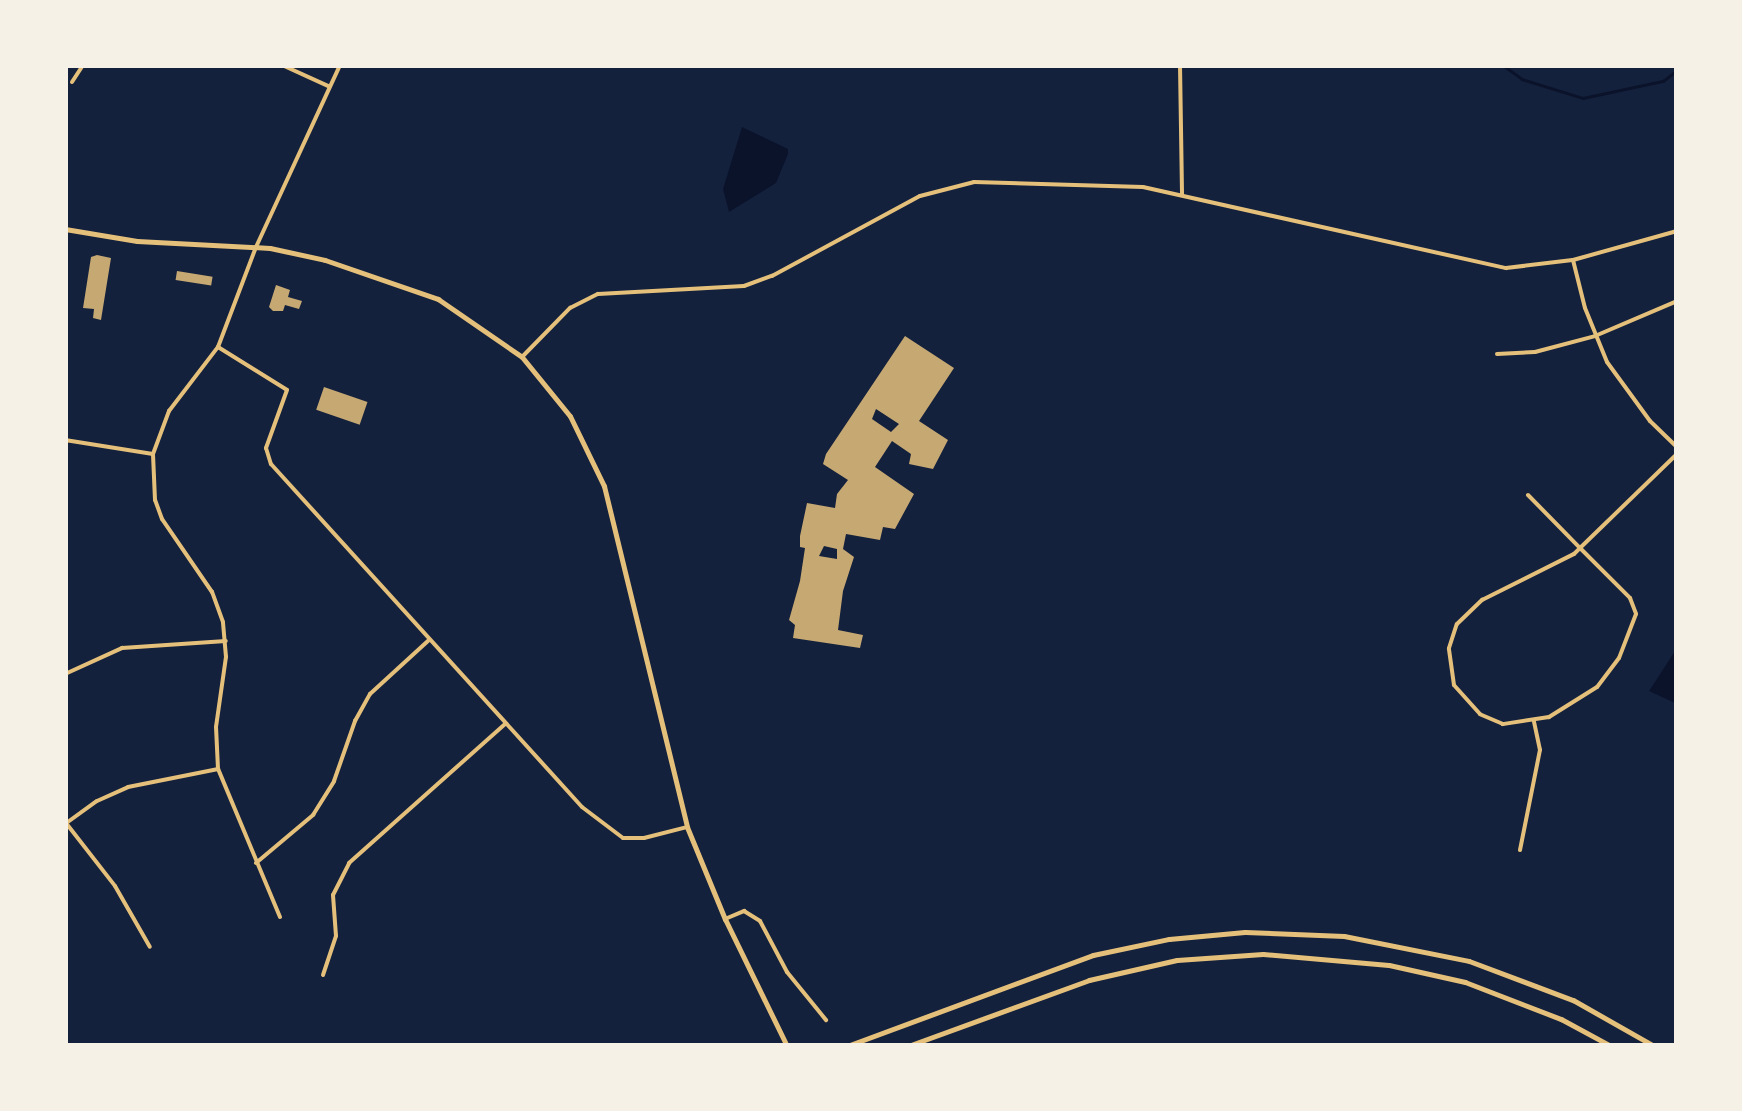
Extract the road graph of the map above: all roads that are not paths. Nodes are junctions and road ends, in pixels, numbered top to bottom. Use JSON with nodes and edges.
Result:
{"nodes":[{"id":1,"x":84,"y":65,"type":"edge"},
{"id":2,"x":282,"y":65,"type":"edge"},
{"id":3,"x":340,"y":65,"type":"edge"},
{"id":4,"x":1180,"y":65,"type":"edge"},
{"id":5,"x":72,"y":82,"type":"dead end"},
{"id":6,"x":330,"y":87,"type":"junction"},
{"id":7,"x":1182,"y":194,"type":"junction"},
{"id":8,"x":65,"y":229,"type":"edge"},
{"id":9,"x":1677,"y":231,"type":"edge"},
{"id":10,"x":256,"y":248,"type":"junction"},
{"id":11,"x":1573,"y":260,"type":"junction"},
{"id":12,"x":1677,"y":302,"type":"edge"},
{"id":13,"x":1595,"y":336,"type":"junction"},
{"id":14,"x":218,"y":348,"type":"junction"},
{"id":15,"x":1497,"y":354,"type":"dead end"},
{"id":16,"x":522,"y":356,"type":"junction"},
{"id":17,"x":65,"y":440,"type":"edge"},
{"id":18,"x":1677,"y":447,"type":"edge"},
{"id":19,"x":152,"y":454,"type":"junction"},
{"id":20,"x":1677,"y":454,"type":"edge"},
{"id":21,"x":1528,"y":495,"type":"dead end"},
{"id":22,"x":1580,"y":548,"type":"junction"},
{"id":23,"x":429,"y":640,"type":"junction"},
{"id":24,"x":226,"y":641,"type":"junction"},
{"id":25,"x":65,"y":674,"type":"edge"},
{"id":26,"x":1534,"y":721,"type":"junction"},
{"id":27,"x":505,"y":724,"type":"junction"},
{"id":28,"x":218,"y":769,"type":"junction"},
{"id":29,"x":66,"y":824,"type":"edge"},
{"id":30,"x":688,"y":827,"type":"junction"},
{"id":31,"x":1520,"y":850,"type":"dead end"},
{"id":32,"x":256,"y":863,"type":"junction"},
{"id":33,"x":280,"y":916,"type":"dead end"},
{"id":34,"x":725,"y":919,"type":"junction"},
{"id":35,"x":150,"y":947,"type":"dead end"},
{"id":36,"x":322,"y":974,"type":"dead end"},
{"id":37,"x":826,"y":1020,"type":"dead end"},
{"id":38,"x":787,"y":1046,"type":"edge"},
{"id":39,"x":847,"y":1046,"type":"edge"},
{"id":40,"x":908,"y":1046,"type":"edge"},
{"id":41,"x":1611,"y":1046,"type":"edge"},
{"id":42,"x":1654,"y":1046,"type":"edge"}],
"edges":[{"from":1,"to":5,"type":"street"},
{"from":2,"to":6,"type":"street"},
{"from":3,"to":6,"type":"street"},
{"from":4,"to":7,"type":"street"},
{"from":6,"to":10,"type":"street"},
{"from":7,"to":11,"type":"street"},
{"from":7,"to":16,"type":"street"},
{"from":8,"to":10,"type":"main road"},
{"from":9,"to":11,"type":"street"},
{"from":10,"to":14,"type":"street"},
{"from":10,"to":16,"type":"main road"},
{"from":11,"to":13,"type":"street"},
{"from":12,"to":13,"type":"street"},
{"from":13,"to":15,"type":"street"},
{"from":13,"to":18,"type":"street"},
{"from":14,"to":19,"type":"street"},
{"from":14,"to":23,"type":"street"},
{"from":16,"to":30,"type":"main road"},
{"from":17,"to":19,"type":"street"},
{"from":19,"to":24,"type":"street"},
{"from":20,"to":22,"type":"street"},
{"from":21,"to":22,"type":"street"},
{"from":22,"to":26,"type":"street"},
{"from":22,"to":26,"type":"street"},
{"from":23,"to":27,"type":"street"},
{"from":23,"to":32,"type":"street"},
{"from":24,"to":25,"type":"street"},
{"from":24,"to":28,"type":"street"},
{"from":26,"to":31,"type":"street"},
{"from":27,"to":30,"type":"street"},
{"from":27,"to":36,"type":"street"},
{"from":28,"to":29,"type":"street"},
{"from":28,"to":32,"type":"street"},
{"from":29,"to":35,"type":"street"},
{"from":30,"to":34,"type":"main road"},
{"from":32,"to":33,"type":"street"},
{"from":34,"to":37,"type":"street"},
{"from":34,"to":38,"type":"main road"},
{"from":39,"to":42,"type":"main road"},
{"from":40,"to":41,"type":"main road"}]}
